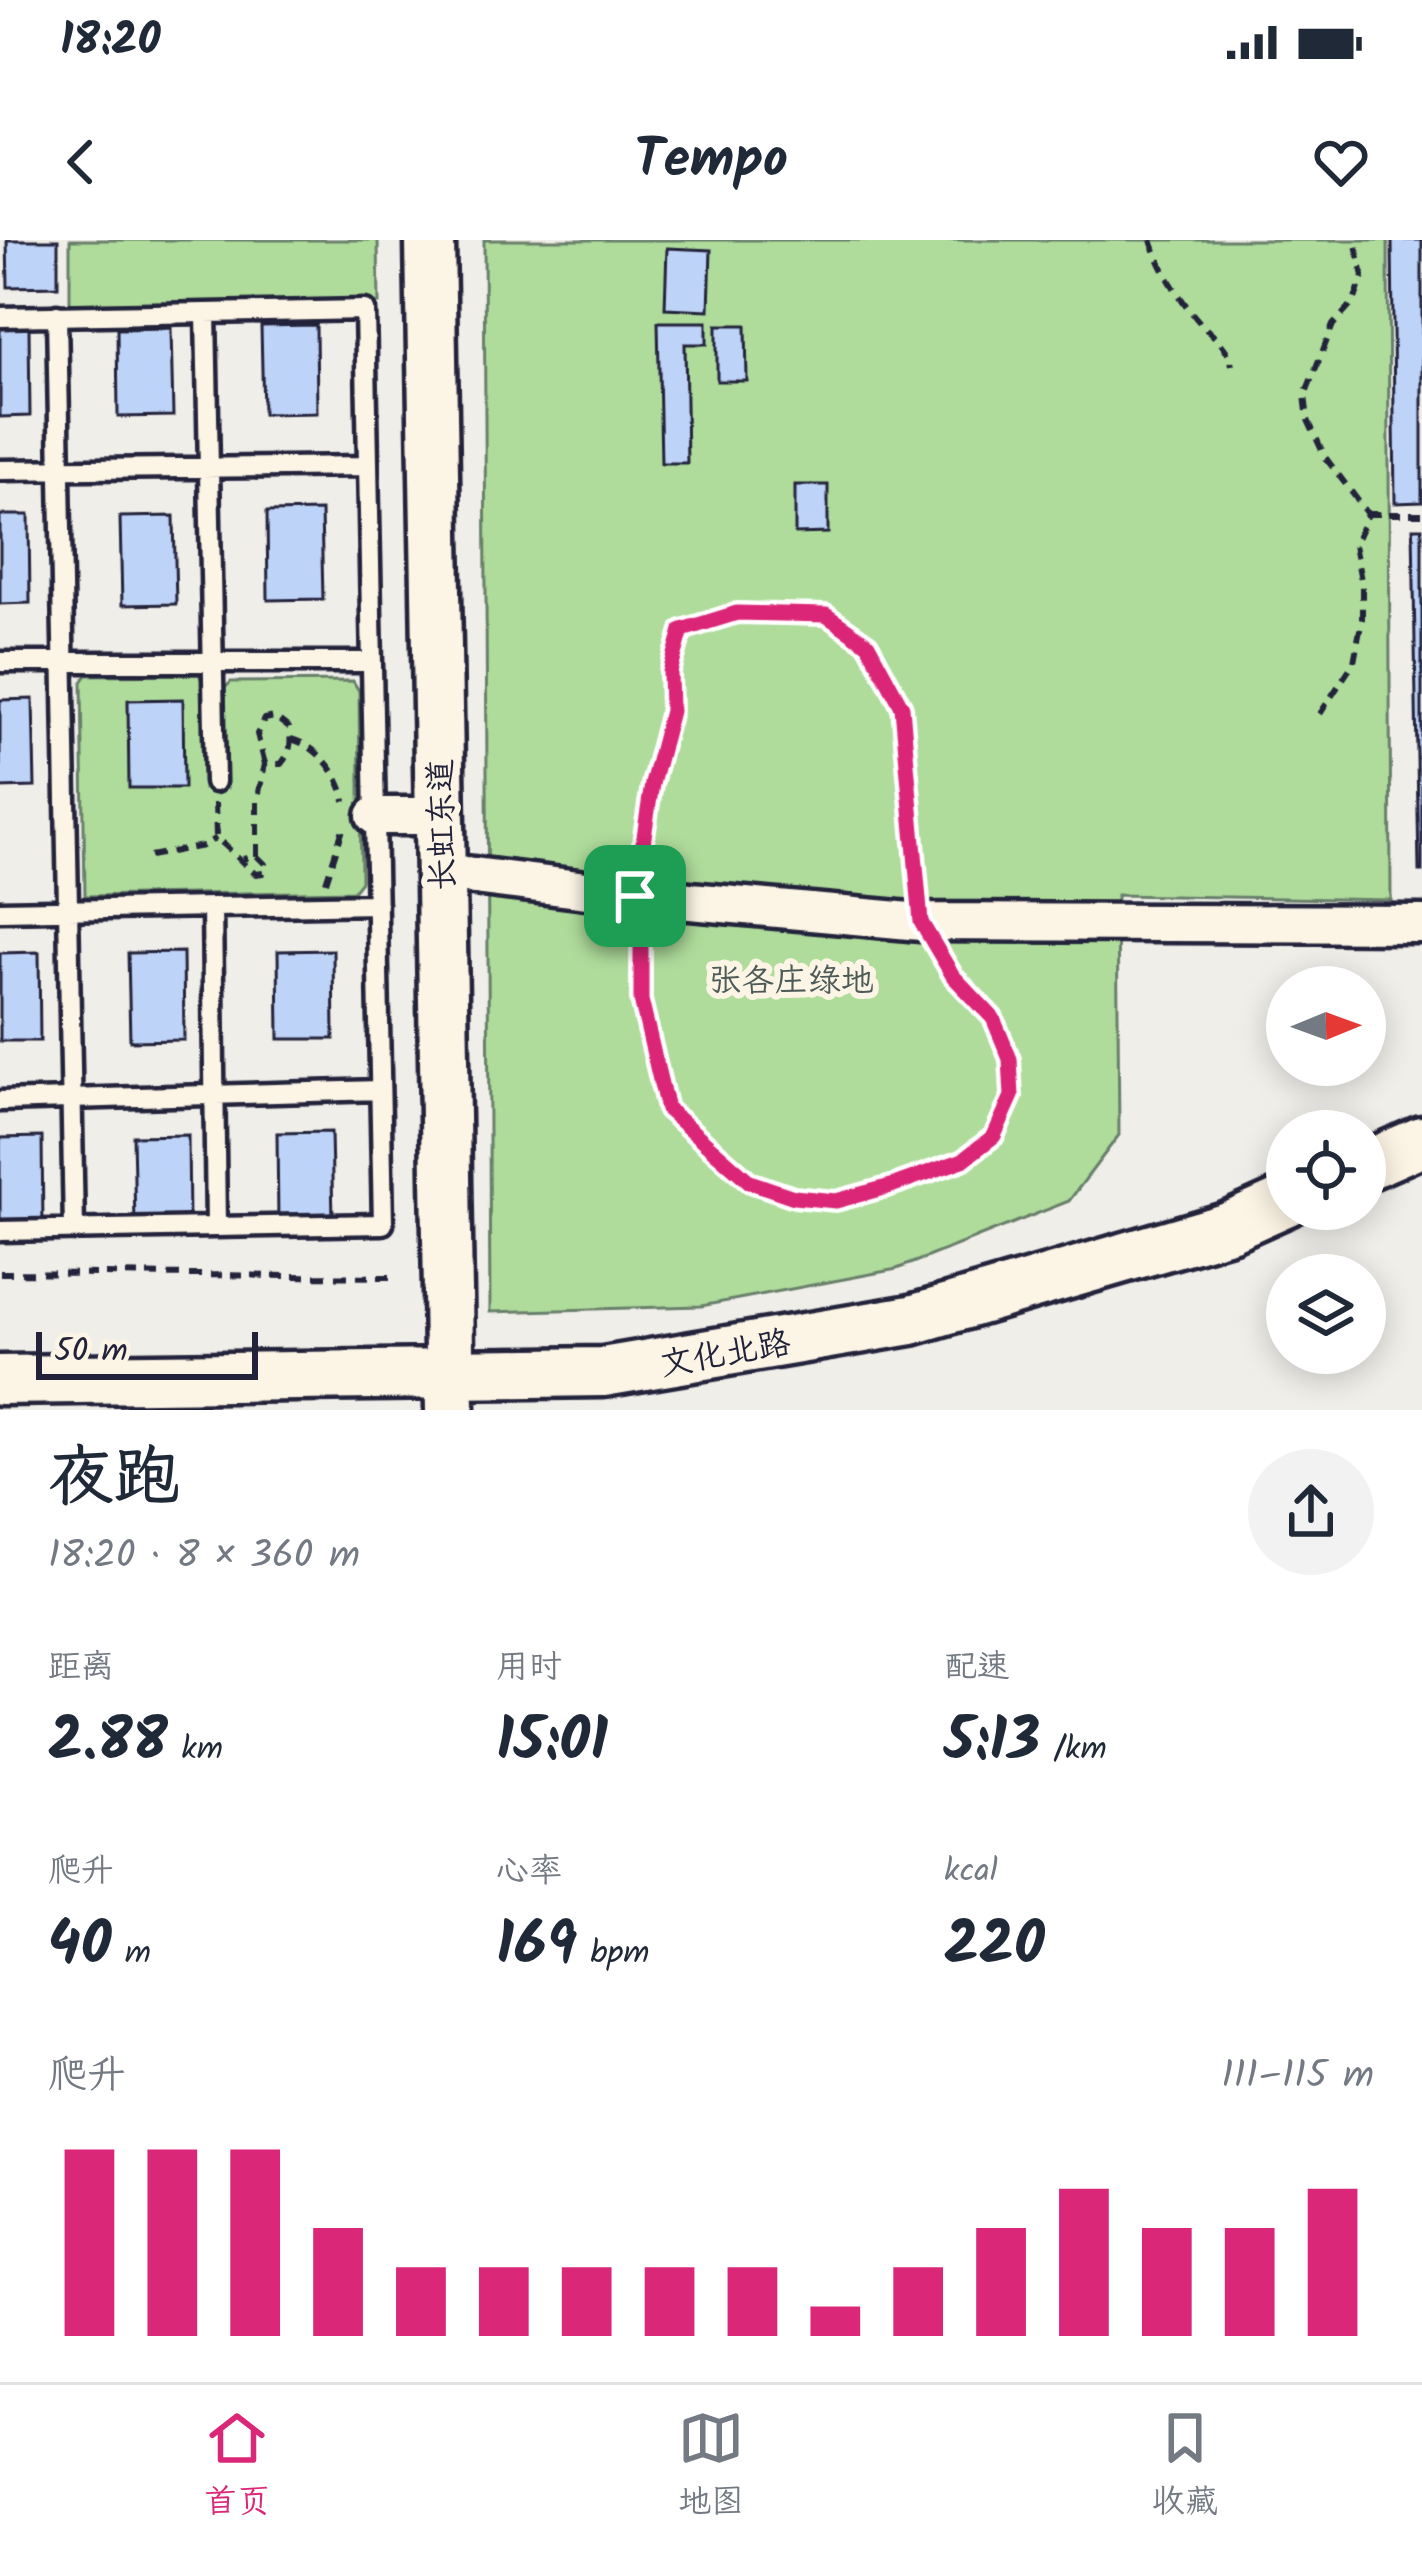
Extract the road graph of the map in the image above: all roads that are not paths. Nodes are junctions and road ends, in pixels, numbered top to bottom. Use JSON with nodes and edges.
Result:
{"nodes":[{"id":1,"x":430,"y":240,"type":"edge"},
{"id":2,"x":206,"y":313,"type":"junction"},
{"id":3,"x":57,"y":315,"type":"junction"},
{"id":4,"x":0,"y":316,"type":"edge"},
{"id":5,"x":368,"y":466,"type":"junction"},
{"id":6,"x":62,"y":468,"type":"junction"},
{"id":7,"x":209,"y":469,"type":"junction"},
{"id":8,"x":0,"y":470,"type":"edge"},
{"id":9,"x":213,"y":660,"type":"junction"},
{"id":10,"x":65,"y":661,"type":"junction"},
{"id":11,"x":0,"y":662,"type":"edge"},
{"id":12,"x":372,"y":662,"type":"junction"},
{"id":13,"x":215,"y":782,"type":"road end"},
{"id":14,"x":374,"y":816,"type":"junction"},
{"id":15,"x":440,"y":816,"type":"junction"},
{"id":16,"x":441,"y":872,"type":"junction"},
{"id":17,"x":376,"y":904,"type":"junction"},
{"id":18,"x":212,"y":907,"type":"junction"},
{"id":19,"x":68,"y":910,"type":"junction"},
{"id":20,"x":0,"y":911,"type":"edge"},
{"id":21,"x":1422,"y":924,"type":"edge"},
{"id":22,"x":380,"y":1090,"type":"junction"},
{"id":23,"x":215,"y":1095,"type":"junction"},
{"id":24,"x":72,"y":1099,"type":"junction"},
{"id":25,"x":0,"y":1100,"type":"edge"},
{"id":26,"x":1422,"y":1141,"type":"edge"},
{"id":27,"x":1386,"y":1157,"type":"edge"},
{"id":28,"x":1266,"y":1210,"type":"edge"},
{"id":29,"x":216,"y":1227,"type":"junction"},
{"id":30,"x":74,"y":1230,"type":"junction"},
{"id":31,"x":0,"y":1231,"type":"edge"},
{"id":32,"x":0,"y":1380,"type":"edge"},
{"id":33,"x":449,"y":1392,"type":"edge"}],
"edges":[{"from":1,"to":15,"type":"street","name":"长虹东道"},
{"from":2,"to":3,"type":"lane"},
{"from":2,"to":5,"type":"lane"},
{"from":2,"to":7,"type":"lane"},
{"from":3,"to":4,"type":"lane"},
{"from":3,"to":6,"type":"lane"},
{"from":5,"to":7,"type":"lane"},
{"from":5,"to":12,"type":"lane"},
{"from":6,"to":7,"type":"lane"},
{"from":6,"to":8,"type":"lane"},
{"from":6,"to":10,"type":"lane"},
{"from":7,"to":9,"type":"lane"},
{"from":9,"to":10,"type":"lane"},
{"from":9,"to":12,"type":"lane"},
{"from":9,"to":13,"type":"lane"},
{"from":10,"to":11,"type":"lane"},
{"from":10,"to":19,"type":"lane"},
{"from":12,"to":14,"type":"lane"},
{"from":14,"to":15,"type":"street"},
{"from":14,"to":17,"type":"lane"},
{"from":15,"to":16,"type":"street","name":"长虹东道"},
{"from":16,"to":21,"type":"street"},
{"from":16,"to":33,"type":"street","name":"长虹东道"},
{"from":17,"to":18,"type":"lane"},
{"from":17,"to":22,"type":"lane"},
{"from":18,"to":19,"type":"lane"},
{"from":18,"to":23,"type":"lane"},
{"from":19,"to":20,"type":"lane"},
{"from":19,"to":24,"type":"lane"},
{"from":22,"to":23,"type":"lane"},
{"from":22,"to":29,"type":"lane"},
{"from":23,"to":24,"type":"lane"},
{"from":23,"to":29,"type":"lane"},
{"from":24,"to":25,"type":"lane"},
{"from":24,"to":30,"type":"lane"},
{"from":26,"to":27,"type":"street"},
{"from":28,"to":33,"type":"street","name":"文化北路"},
{"from":29,"to":30,"type":"lane"},
{"from":30,"to":31,"type":"lane"},
{"from":32,"to":33,"type":"street","name":"文化北路"}]}
